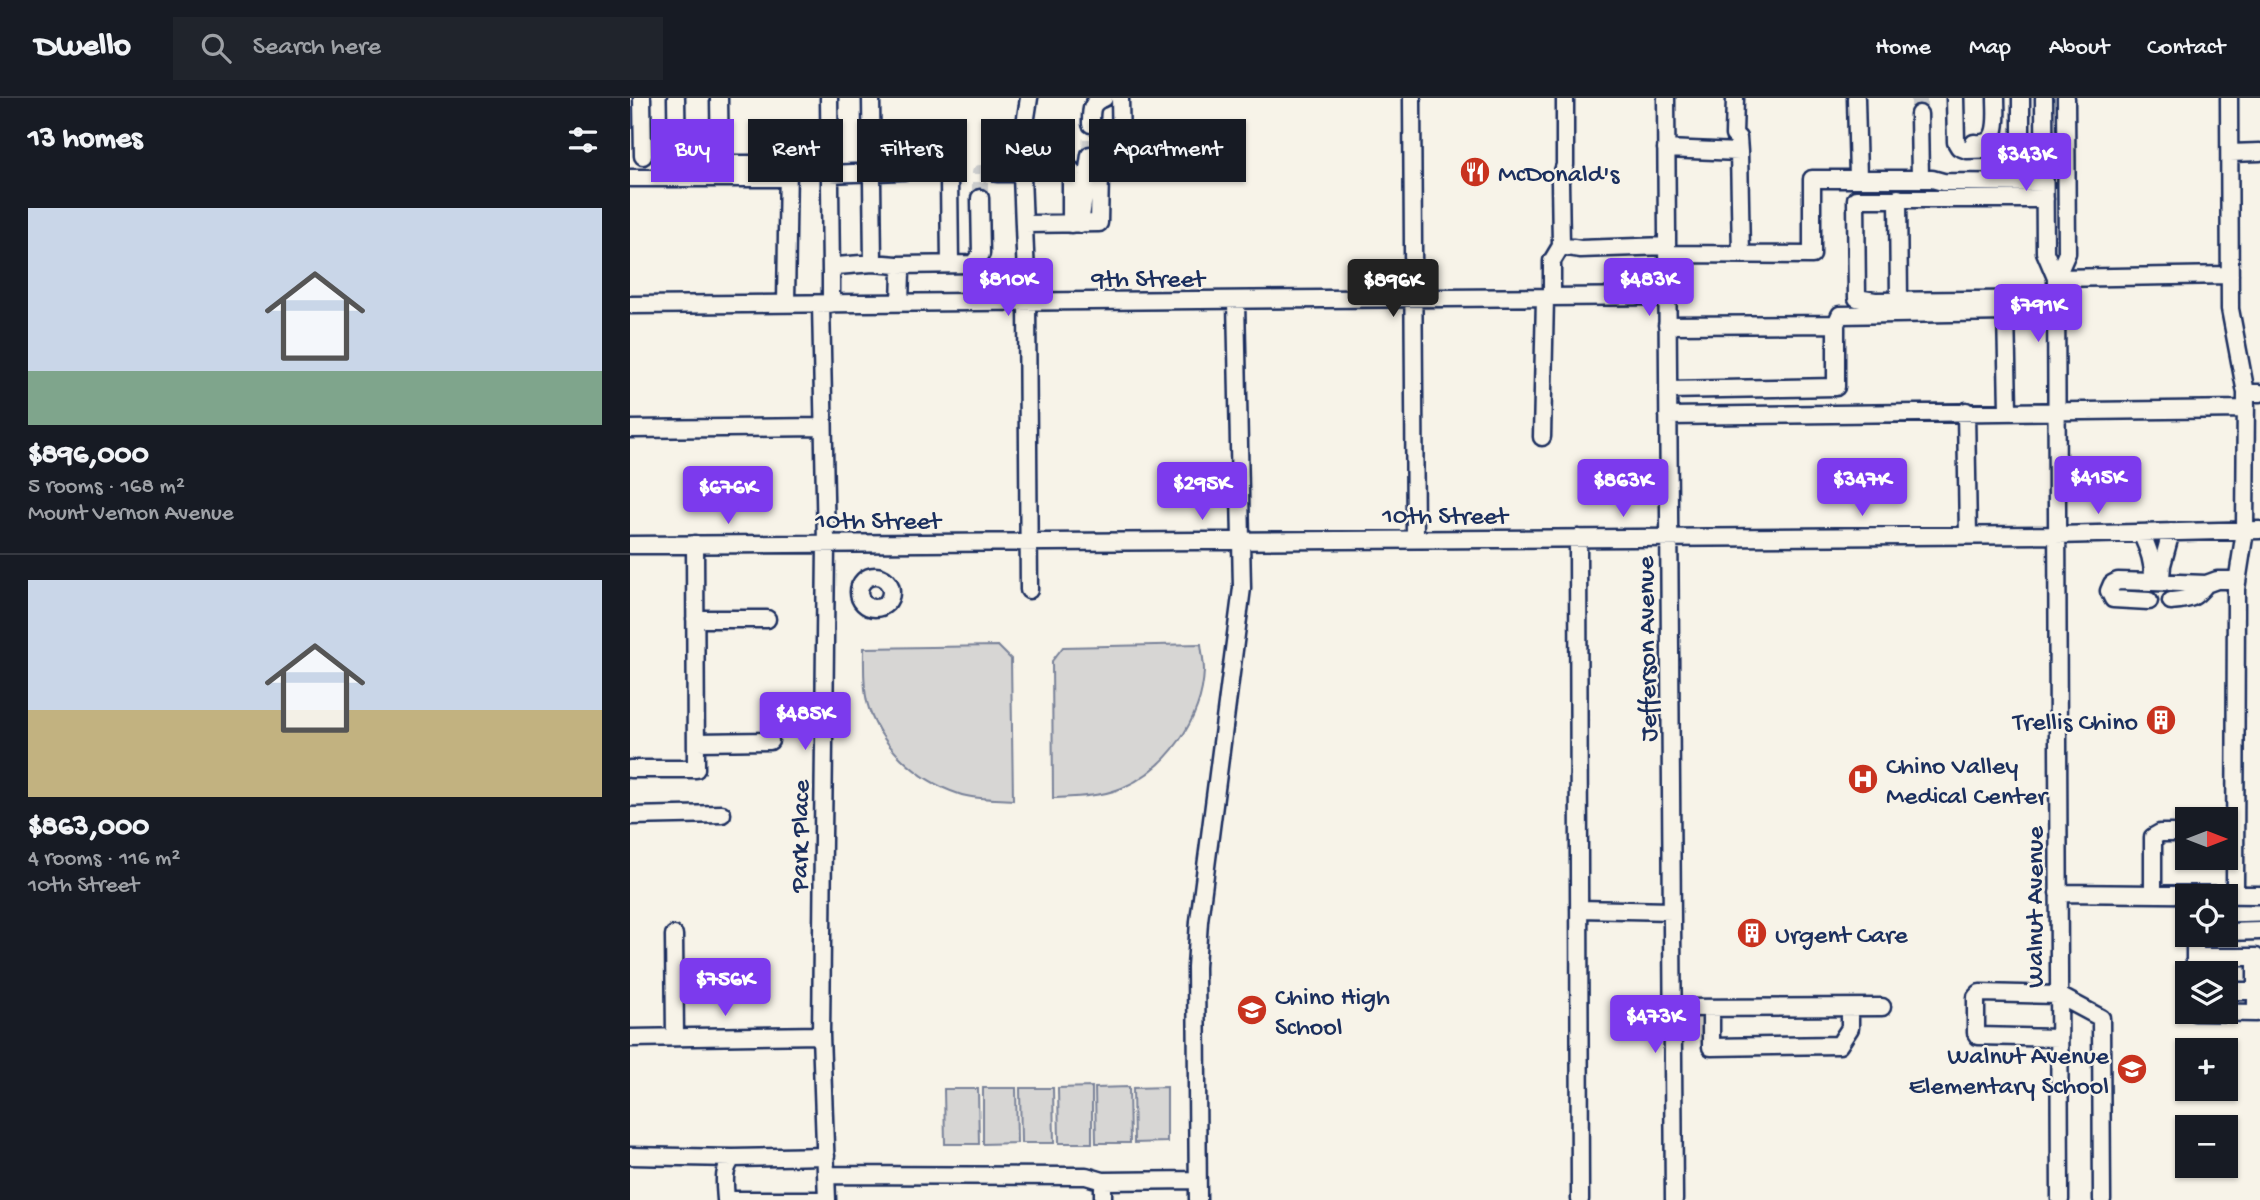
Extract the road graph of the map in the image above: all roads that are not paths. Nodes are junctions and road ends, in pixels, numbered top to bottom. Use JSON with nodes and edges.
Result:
{"nodes":[{"id":1,"x":642,"y":98,"type":"edge"},
{"id":2,"x":677,"y":98,"type":"edge"},
{"id":3,"x":719,"y":98,"type":"edge"},
{"id":4,"x":829,"y":98,"type":"edge"},
{"id":5,"x":872,"y":98,"type":"edge"},
{"id":6,"x":1029,"y":98,"type":"edge"},
{"id":7,"x":1104,"y":98,"type":"edge"},
{"id":8,"x":1112,"y":98,"type":"edge"},
{"id":9,"x":1120,"y":98,"type":"edge"},
{"id":10,"x":1412,"y":98,"type":"edge"},
{"id":11,"x":1565,"y":98,"type":"edge"},
{"id":12,"x":1666,"y":98,"type":"edge"},
{"id":13,"x":1735,"y":98,"type":"edge"},
{"id":14,"x":1743,"y":98,"type":"edge"},
{"id":15,"x":1857,"y":98,"type":"edge"},
{"id":16,"x":1955,"y":98,"type":"edge"},
{"id":17,"x":1996,"y":98,"type":"edge"},
{"id":18,"x":2021,"y":98,"type":"edge"},
{"id":19,"x":2044,"y":98,"type":"edge"},
{"id":20,"x":2066,"y":98,"type":"edge"},
{"id":21,"x":2229,"y":98,"type":"edge"},
{"id":22,"x":1919,"y":114,"type":"tunnel mouth"},
{"id":23,"x":677,"y":119,"type":"edge"},
{"id":24,"x":719,"y":119,"type":"edge"},
{"id":25,"x":829,"y":119,"type":"edge"},
{"id":26,"x":872,"y":119,"type":"edge"},
{"id":27,"x":1026,"y":119,"type":"edge"},
{"id":28,"x":1091,"y":119,"type":"tunnel mouth"},
{"id":29,"x":1995,"y":131,"type":"junction"},
{"id":30,"x":1956,"y":136,"type":"junction"},
{"id":31,"x":1739,"y":145,"type":"junction"},
{"id":32,"x":2021,"y":145,"type":"junction"},
{"id":33,"x":2043,"y":148,"type":"junction"},
{"id":34,"x":1666,"y":149,"type":"junction"},
{"id":35,"x":2260,"y":152,"type":"edge"},
{"id":36,"x":2230,"y":153,"type":"junction"},
{"id":37,"x":643,"y":156,"type":"dead end"},
{"id":38,"x":1089,"y":160,"type":"tunnel mouth"},
{"id":39,"x":748,"y":177,"type":"edge"},
{"id":40,"x":630,"y":178,"type":"edge"},
{"id":41,"x":1858,"y":178,"type":"junction"},
{"id":42,"x":1920,"y":178,"type":"junction"},
{"id":43,"x":788,"y":182,"type":"edge"},
{"id":44,"x":830,"y":182,"type":"edge"},
{"id":45,"x":873,"y":182,"type":"edge"},
{"id":46,"x":949,"y":182,"type":"edge"},
{"id":47,"x":1022,"y":182,"type":"edge"},
{"id":48,"x":1071,"y":182,"type":"edge"},
{"id":49,"x":2044,"y":191,"type":"junction"},
{"id":50,"x":981,"y":198,"type":"tunnel mouth"},
{"id":51,"x":1898,"y":198,"type":"junction"},
{"id":52,"x":1075,"y":224,"type":"junction"},
{"id":53,"x":1024,"y":225,"type":"junction"},
{"id":54,"x":1561,"y":246,"type":"junction"},
{"id":55,"x":1667,"y":250,"type":"junction"},
{"id":56,"x":1741,"y":254,"type":"junction"},
{"id":57,"x":873,"y":262,"type":"junction"},
{"id":58,"x":950,"y":264,"type":"junction"},
{"id":59,"x":897,"y":265,"type":"junction"},
{"id":60,"x":831,"y":274,"type":"junction"},
{"id":61,"x":2230,"y":275,"type":"junction"},
{"id":62,"x":2056,"y":278,"type":"junction"},
{"id":63,"x":1667,"y":296,"type":"junction"},
{"id":64,"x":1548,"y":297,"type":"junction"},
{"id":65,"x":1411,"y":299,"type":"junction"},
{"id":66,"x":1236,"y":301,"type":"junction"},
{"id":67,"x":1899,"y":301,"type":"junction"},
{"id":68,"x":1027,"y":302,"type":"junction"},
{"id":69,"x":900,"y":303,"type":"junction"},
{"id":70,"x":786,"y":304,"type":"junction"},
{"id":71,"x":826,"y":304,"type":"junction"},
{"id":72,"x":630,"y":305,"type":"edge"},
{"id":73,"x":2056,"y":306,"type":"junction"},
{"id":74,"x":2006,"y":312,"type":"junction"},
{"id":75,"x":1836,"y":324,"type":"junction"},
{"id":76,"x":1667,"y":325,"type":"junction"},
{"id":77,"x":1668,"y":390,"type":"junction"},
{"id":78,"x":2250,"y":399,"type":"edge"},
{"id":79,"x":2056,"y":410,"type":"junction"},
{"id":80,"x":1966,"y":411,"type":"junction"},
{"id":81,"x":2008,"y":411,"type":"junction"},
{"id":82,"x":1668,"y":416,"type":"junction"},
{"id":83,"x":823,"y":427,"type":"junction"},
{"id":84,"x":630,"y":429,"type":"edge"},
{"id":85,"x":1542,"y":437,"type":"dead end"},
{"id":86,"x":2252,"y":531,"type":"edge"},
{"id":87,"x":2171,"y":532,"type":"junction"},
{"id":88,"x":2141,"y":533,"type":"junction"},
{"id":89,"x":2056,"y":535,"type":"junction"},
{"id":90,"x":1968,"y":536,"type":"junction"},
{"id":91,"x":1668,"y":537,"type":"junction"},
{"id":92,"x":1578,"y":538,"type":"junction"},
{"id":93,"x":1415,"y":539,"type":"junction"},
{"id":94,"x":1240,"y":540,"type":"junction"},
{"id":95,"x":1029,"y":542,"type":"junction"},
{"id":96,"x":825,"y":543,"type":"junction"},
{"id":97,"x":695,"y":544,"type":"junction"},
{"id":98,"x":630,"y":545,"type":"edge"},
{"id":99,"x":2237,"y":580,"type":"junction"},
{"id":100,"x":2157,"y":581,"type":"junction"},
{"id":101,"x":2205,"y":584,"type":"junction"},
{"id":102,"x":1029,"y":590,"type":"dead end"},
{"id":103,"x":2148,"y":601,"type":"dead end"},
{"id":104,"x":2171,"y":601,"type":"dead end"},
{"id":105,"x":695,"y":619,"type":"junction"},
{"id":106,"x":767,"y":619,"type":"dead end"},
{"id":107,"x":770,"y":741,"type":"dead end"},
{"id":108,"x":696,"y":742,"type":"junction"},
{"id":109,"x":630,"y":769,"type":"edge"},
{"id":110,"x":2231,"y":807,"type":"edge"},
{"id":111,"x":723,"y":814,"type":"dead end"},
{"id":112,"x":630,"y":816,"type":"edge"},
{"id":113,"x":2175,"y":833,"type":"edge"},
{"id":114,"x":2058,"y":893,"type":"junction"},
{"id":115,"x":2153,"y":894,"type":"junction"},
{"id":116,"x":2175,"y":894,"type":"edge"},
{"id":117,"x":2238,"y":895,"type":"edge"},
{"id":118,"x":2260,"y":895,"type":"edge"},
{"id":119,"x":1579,"y":909,"type":"junction"},
{"id":120,"x":1672,"y":911,"type":"junction"},
{"id":121,"x":2258,"y":931,"type":"edge"},
{"id":122,"x":2238,"y":932,"type":"edge"},
{"id":123,"x":674,"y":935,"type":"dead end"},
{"id":124,"x":2256,"y":957,"type":"junction"},
{"id":125,"x":2226,"y":961,"type":"edge"},
{"id":126,"x":2238,"y":991,"type":"edge"},
{"id":127,"x":2256,"y":991,"type":"junction"},
{"id":128,"x":2059,"y":995,"type":"junction"},
{"id":129,"x":1882,"y":1007,"type":"dead end"},
{"id":130,"x":1673,"y":1008,"type":"junction"},
{"id":131,"x":1711,"y":1008,"type":"junction"},
{"id":132,"x":1850,"y":1008,"type":"junction"},
{"id":133,"x":2238,"y":1013,"type":"edge"},
{"id":134,"x":821,"y":1035,"type":"junction"},
{"id":135,"x":675,"y":1037,"type":"junction"},
{"id":136,"x":630,"y":1038,"type":"edge"},
{"id":137,"x":2059,"y":1038,"type":"junction"},
{"id":138,"x":630,"y":1156,"type":"edge"},
{"id":139,"x":825,"y":1156,"type":"junction"},
{"id":140,"x":733,"y":1158,"type":"junction"},
{"id":141,"x":826,"y":1175,"type":"junction"},
{"id":142,"x":1196,"y":1180,"type":"junction"},
{"id":143,"x":1103,"y":1181,"type":"junction"},
{"id":144,"x":827,"y":1200,"type":"edge"},
{"id":145,"x":1103,"y":1200,"type":"edge"},
{"id":146,"x":1198,"y":1200,"type":"edge"},
{"id":147,"x":1580,"y":1200,"type":"edge"},
{"id":148,"x":1674,"y":1200,"type":"edge"},
{"id":149,"x":2060,"y":1200,"type":"edge"},
{"id":150,"x":2102,"y":1200,"type":"edge"}],
"edges":[{"from":1,"to":37,"type":"street"},
{"from":2,"to":23,"type":"street"},
{"from":3,"to":24,"type":"street"},
{"from":4,"to":25,"type":"street","name":"Park Place"},
{"from":5,"to":26,"type":"street"},
{"from":6,"to":27,"type":"street"},
{"from":7,"to":28,"type":"street"},
{"from":8,"to":9,"type":"street"},
{"from":9,"to":52,"type":"street"},
{"from":10,"to":65,"type":"street"},
{"from":11,"to":54,"type":"street"},
{"from":12,"to":34,"type":"street","name":"Jefferson Avenue"},
{"from":13,"to":31,"type":"street"},
{"from":14,"to":31,"type":"street"},
{"from":15,"to":41,"type":"street"},
{"from":16,"to":30,"type":"street"},
{"from":17,"to":29,"type":"street"},
{"from":18,"to":32,"type":"street"},
{"from":19,"to":33,"type":"street","name":"Walnut Avenue"},
{"from":20,"to":62,"type":"street","name":"Walnut Avenue"},
{"from":21,"to":36,"type":"street"},
{"from":22,"to":42,"type":"street"},
{"from":29,"to":30,"type":"street"},
{"from":29,"to":32,"type":"street"},
{"from":30,"to":32,"type":"street"},
{"from":31,"to":34,"type":"street"},
{"from":31,"to":56,"type":"street"},
{"from":32,"to":33,"type":"street"},
{"from":33,"to":49,"type":"street","name":"Walnut Avenue"},
{"from":34,"to":55,"type":"street","name":"Jefferson Avenue"},
{"from":35,"to":36,"type":"street"},
{"from":36,"to":61,"type":"street"},
{"from":38,"to":52,"type":"street"},
{"from":39,"to":40,"type":"street"},
{"from":41,"to":42,"type":"street"},
{"from":41,"to":56,"type":"street"},
{"from":42,"to":49,"type":"street"},
{"from":43,"to":70,"type":"street"},
{"from":44,"to":60,"type":"street","name":"Park Place"},
{"from":45,"to":57,"type":"street"},
{"from":46,"to":58,"type":"street"},
{"from":47,"to":53,"type":"street"},
{"from":48,"to":52,"type":"street"},
{"from":49,"to":51,"type":"street"},
{"from":49,"to":62,"type":"street","name":"Walnut Avenue"},
{"from":50,"to":58,"type":"street"},
{"from":51,"to":67,"type":"street"},
{"from":51,"to":67,"type":"street"},
{"from":52,"to":53,"type":"street"},
{"from":53,"to":68,"type":"street"},
{"from":54,"to":55,"type":"street"},
{"from":54,"to":64,"type":"street"},
{"from":55,"to":56,"type":"street"},
{"from":55,"to":63,"type":"street","name":"Jefferson Avenue"},
{"from":57,"to":59,"type":"street"},
{"from":57,"to":60,"type":"street"},
{"from":58,"to":59,"type":"street"},
{"from":59,"to":69,"type":"street"},
{"from":60,"to":71,"type":"street","name":"Park Place"},
{"from":61,"to":62,"type":"street"},
{"from":61,"to":78,"type":"street"},
{"from":62,"to":73,"type":"street","name":"Walnut Avenue"},
{"from":63,"to":64,"type":"street","name":"9th Street"},
{"from":63,"to":76,"type":"street","name":"Jefferson Avenue"},
{"from":64,"to":65,"type":"street","name":"9th Street"},
{"from":64,"to":85,"type":"street"},
{"from":65,"to":66,"type":"street","name":"9th Street"},
{"from":65,"to":93,"type":"street"},
{"from":66,"to":68,"type":"street","name":"9th Street"},
{"from":66,"to":94,"type":"street"},
{"from":67,"to":73,"type":"street"},
{"from":68,"to":69,"type":"street","name":"9th Street"},
{"from":68,"to":95,"type":"street"},
{"from":69,"to":71,"type":"street","name":"9th Street"},
{"from":70,"to":71,"type":"street","name":"9th Street"},
{"from":70,"to":72,"type":"street","name":"9th Street"},
{"from":71,"to":83,"type":"street","name":"Park Place"},
{"from":73,"to":74,"type":"street"},
{"from":73,"to":79,"type":"street","name":"Walnut Avenue"},
{"from":74,"to":75,"type":"street"},
{"from":74,"to":81,"type":"street"},
{"from":75,"to":76,"type":"street"},
{"from":75,"to":77,"type":"street"},
{"from":76,"to":77,"type":"street","name":"Jefferson Avenue"},
{"from":77,"to":82,"type":"street","name":"Jefferson Avenue"},
{"from":78,"to":79,"type":"street"},
{"from":78,"to":86,"type":"street"},
{"from":79,"to":81,"type":"street"},
{"from":79,"to":89,"type":"street","name":"Walnut Avenue"},
{"from":80,"to":81,"type":"street"},
{"from":80,"to":82,"type":"street"},
{"from":80,"to":90,"type":"street"},
{"from":82,"to":91,"type":"street","name":"Jefferson Avenue"},
{"from":83,"to":84,"type":"street"},
{"from":83,"to":96,"type":"street","name":"Park Place"},
{"from":86,"to":87,"type":"street","name":"10th Street"},
{"from":86,"to":99,"type":"street"},
{"from":87,"to":88,"type":"street","name":"10th Street"},
{"from":87,"to":100,"type":"street"},
{"from":88,"to":89,"type":"street","name":"10th Street"},
{"from":88,"to":100,"type":"street"},
{"from":89,"to":90,"type":"street","name":"10th Street"},
{"from":89,"to":114,"type":"street","name":"Walnut Avenue"},
{"from":90,"to":91,"type":"street","name":"10th Street"},
{"from":91,"to":92,"type":"street","name":"10th Street"},
{"from":91,"to":120,"type":"street","name":"Jefferson Avenue"},
{"from":92,"to":93,"type":"street","name":"10th Street"},
{"from":92,"to":119,"type":"street"},
{"from":93,"to":94,"type":"street","name":"10th Street"},
{"from":94,"to":95,"type":"street","name":"10th Street"},
{"from":94,"to":142,"type":"street"},
{"from":95,"to":96,"type":"street","name":"10th Street"},
{"from":95,"to":102,"type":"street"},
{"from":96,"to":97,"type":"street","name":"10th Street"},
{"from":96,"to":134,"type":"street","name":"Park Place"},
{"from":97,"to":98,"type":"street","name":"10th Street"},
{"from":97,"to":105,"type":"street"},
{"from":99,"to":101,"type":"street"},
{"from":99,"to":110,"type":"street"},
{"from":100,"to":101,"type":"street"},
{"from":100,"to":103,"type":"street"},
{"from":101,"to":104,"type":"street"},
{"from":105,"to":106,"type":"street"},
{"from":105,"to":108,"type":"street"},
{"from":107,"to":108,"type":"street"},
{"from":108,"to":109,"type":"street"},
{"from":111,"to":112,"type":"street"},
{"from":113,"to":115,"type":"street"},
{"from":114,"to":115,"type":"street"},
{"from":114,"to":128,"type":"street","name":"Walnut Avenue"},
{"from":115,"to":116,"type":"street"},
{"from":117,"to":118,"type":"street"},
{"from":119,"to":120,"type":"street"},
{"from":119,"to":147,"type":"street"},
{"from":120,"to":130,"type":"street","name":"Jefferson Avenue"},
{"from":121,"to":122,"type":"street"},
{"from":121,"to":124,"type":"street"},
{"from":123,"to":135,"type":"street"},
{"from":124,"to":125,"type":"street"},
{"from":124,"to":127,"type":"street"},
{"from":126,"to":127,"type":"street"},
{"from":127,"to":133,"type":"street"},
{"from":128,"to":137,"type":"street","name":"Walnut Avenue"},
{"from":128,"to":137,"type":"street"},
{"from":128,"to":150,"type":"street"},
{"from":129,"to":132,"type":"street"},
{"from":130,"to":131,"type":"street"},
{"from":130,"to":148,"type":"street","name":"Jefferson Avenue"},
{"from":131,"to":132,"type":"street"},
{"from":131,"to":132,"type":"street"},
{"from":134,"to":135,"type":"street"},
{"from":134,"to":139,"type":"street","name":"Park Place"},
{"from":135,"to":136,"type":"street"},
{"from":137,"to":149,"type":"street","name":"Walnut Avenue"},
{"from":138,"to":140,"type":"street"},
{"from":139,"to":140,"type":"street"},
{"from":139,"to":141,"type":"street","name":"Park Place"},
{"from":140,"to":144,"type":"street"},
{"from":141,"to":143,"type":"street"},
{"from":141,"to":144,"type":"street","name":"Park Place"},
{"from":142,"to":143,"type":"street"},
{"from":142,"to":146,"type":"street"},
{"from":143,"to":145,"type":"street"}]}
